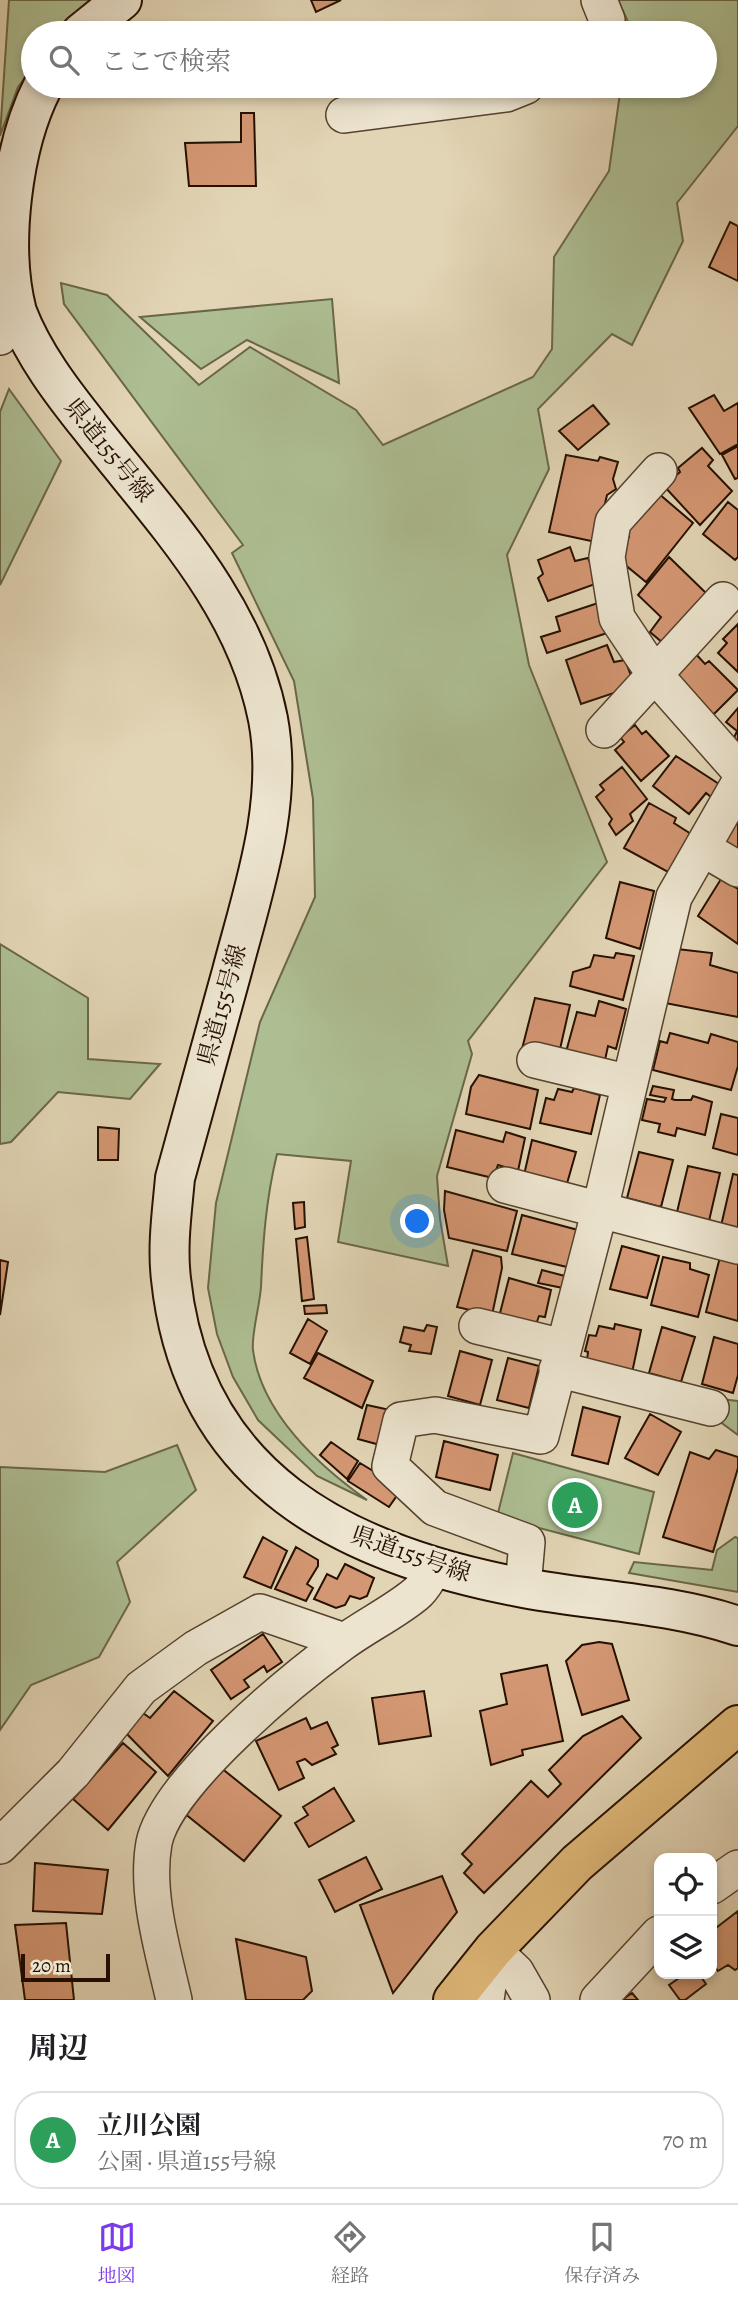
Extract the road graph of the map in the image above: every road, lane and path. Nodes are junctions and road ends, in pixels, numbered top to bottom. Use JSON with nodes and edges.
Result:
{"nodes":[{"id":1,"x":122,"y":0,"type":"edge"},
{"id":2,"x":599,"y":0,"type":"edge"},
{"id":3,"x":96,"y":21,"type":"edge"},
{"id":4,"x":607,"y":21,"type":"edge"},
{"id":5,"x":39,"y":98,"type":"edge"},
{"id":6,"x":475,"y":98,"type":"edge"},
{"id":7,"x":344,"y":115,"type":"dead end"},
{"id":8,"x":8,"y":324,"type":"edge"},
{"id":9,"x":659,"y":471,"type":"dead end"},
{"id":10,"x":723,"y":600,"type":"dead end"},
{"id":11,"x":655,"y":675,"type":"junction"},
{"id":12,"x":604,"y":730,"type":"dead end"},
{"id":13,"x":738,"y":769,"type":"edge"},
{"id":14,"x":738,"y":785,"type":"edge"},
{"id":15,"x":702,"y":848,"type":"junction"},
{"id":16,"x":738,"y":869,"type":"edge"},
{"id":17,"x":535,"y":1060,"type":"dead end"},
{"id":18,"x":630,"y":1083,"type":"junction"},
{"id":19,"x":505,"y":1185,"type":"dead end"},
{"id":20,"x":600,"y":1209,"type":"junction"},
{"id":21,"x":738,"y":1246,"type":"edge"},
{"id":22,"x":477,"y":1326,"type":"dead end"},
{"id":23,"x":560,"y":1358,"type":"junction"},
{"id":24,"x":711,"y":1408,"type":"dead end"},
{"id":25,"x":435,"y":1568,"type":"junction"},
{"id":26,"x":523,"y":1587,"type":"junction"},
{"id":27,"x":738,"y":1626,"type":"edge"},
{"id":28,"x":344,"y":1641,"type":"junction"},
{"id":29,"x":738,"y":1725,"type":"edge"},
{"id":30,"x":0,"y":1846,"type":"edge"},
{"id":31,"x":738,"y":1868,"type":"edge"},
{"id":32,"x":717,"y":1883,"type":"edge"},
{"id":33,"x":654,"y":1939,"type":"edge"},
{"id":34,"x":493,"y":1950,"type":"junction"},
{"id":35,"x":174,"y":2000,"type":"edge"},
{"id":36,"x":453,"y":2000,"type":"edge"},
{"id":37,"x":486,"y":2000,"type":"edge"},
{"id":38,"x":532,"y":2000,"type":"edge"},
{"id":39,"x":598,"y":2000,"type":"edge"}],
"edges":[{"from":1,"to":3,"type":"main road"},
{"from":2,"to":4,"type":"street"},
{"from":5,"to":8,"type":"main road","name":"県道155号線"},
{"from":6,"to":7,"type":"street"},
{"from":8,"to":25,"type":"main road","name":"県道155号線"},
{"from":9,"to":11,"type":"street"},
{"from":10,"to":11,"type":"street"},
{"from":11,"to":12,"type":"street"},
{"from":11,"to":13,"type":"street"},
{"from":14,"to":15,"type":"street"},
{"from":15,"to":16,"type":"street"},
{"from":15,"to":18,"type":"street"},
{"from":17,"to":18,"type":"street"},
{"from":18,"to":20,"type":"street"},
{"from":19,"to":20,"type":"street"},
{"from":20,"to":21,"type":"street"},
{"from":20,"to":23,"type":"street"},
{"from":22,"to":23,"type":"street"},
{"from":23,"to":24,"type":"street"},
{"from":23,"to":26,"type":"street"},
{"from":25,"to":26,"type":"main road","name":"県道155号線"},
{"from":25,"to":28,"type":"street"},
{"from":26,"to":27,"type":"main road","name":"県道155号線"},
{"from":28,"to":30,"type":"street"},
{"from":28,"to":35,"type":"street"},
{"from":29,"to":34,"type":"main road"},
{"from":31,"to":32,"type":"street"},
{"from":33,"to":39,"type":"street"},
{"from":34,"to":36,"type":"main road"},
{"from":34,"to":37,"type":"street"},
{"from":34,"to":38,"type":"street"}]}
